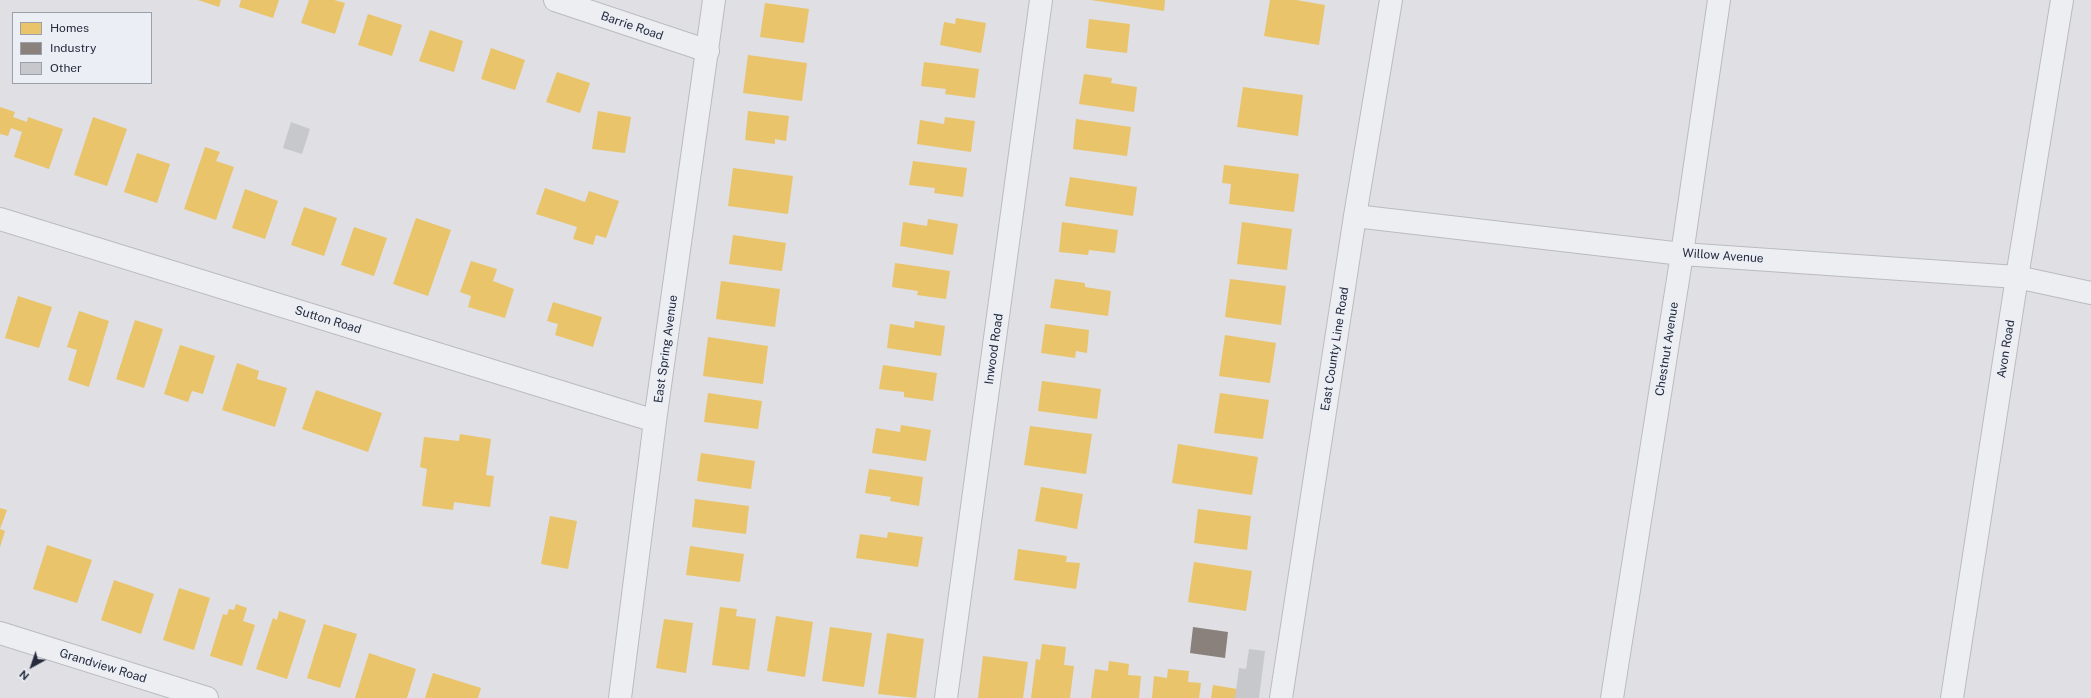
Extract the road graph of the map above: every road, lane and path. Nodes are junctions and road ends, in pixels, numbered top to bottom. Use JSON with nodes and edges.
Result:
{"nodes":[{"id":1,"x":555,"y":0,"type":"edge"},
{"id":2,"x":714,"y":0,"type":"edge"},
{"id":3,"x":1041,"y":0,"type":"edge"},
{"id":4,"x":1391,"y":0,"type":"edge"},
{"id":5,"x":1719,"y":0,"type":"edge"},
{"id":6,"x":2062,"y":0,"type":"edge"},
{"id":7,"x":708,"y":51,"type":"junction"},
{"id":8,"x":1355,"y":216,"type":"junction"},
{"id":9,"x":0,"y":219,"type":"edge"},
{"id":10,"x":1682,"y":254,"type":"junction"},
{"id":11,"x":2017,"y":277,"type":"junction"},
{"id":12,"x":2091,"y":293,"type":"edge"},
{"id":13,"x":655,"y":421,"type":"junction"},
{"id":14,"x":0,"y":633,"type":"edge"},
{"id":15,"x":207,"y":698,"type":"edge"},
{"id":16,"x":620,"y":698,"type":"edge"},
{"id":17,"x":946,"y":698,"type":"edge"},
{"id":18,"x":1281,"y":698,"type":"edge"},
{"id":19,"x":1612,"y":698,"type":"edge"},
{"id":20,"x":1952,"y":698,"type":"edge"}],
"edges":[{"from":1,"to":7,"type":"street","name":"Barrie Road"},
{"from":2,"to":7,"type":"street","name":"East Spring Avenue"},
{"from":3,"to":17,"type":"street","name":"Inwood Road"},
{"from":4,"to":8,"type":"street","name":"East County Line Road"},
{"from":5,"to":10,"type":"street","name":"Chestnut Avenue"},
{"from":6,"to":11,"type":"street","name":"Avon Road"},
{"from":7,"to":13,"type":"street","name":"East Spring Avenue"},
{"from":8,"to":10,"type":"street","name":"Willow Avenue"},
{"from":8,"to":18,"type":"street","name":"East County Line Road"},
{"from":9,"to":13,"type":"street","name":"Sutton Road"},
{"from":10,"to":11,"type":"street","name":"Willow Avenue"},
{"from":10,"to":19,"type":"street","name":"Chestnut Avenue"},
{"from":11,"to":12,"type":"street","name":"Willow Avenue"},
{"from":11,"to":20,"type":"street","name":"Avon Road"},
{"from":13,"to":16,"type":"street","name":"East Spring Avenue"},
{"from":14,"to":15,"type":"street","name":"Grandview Road"}]}
